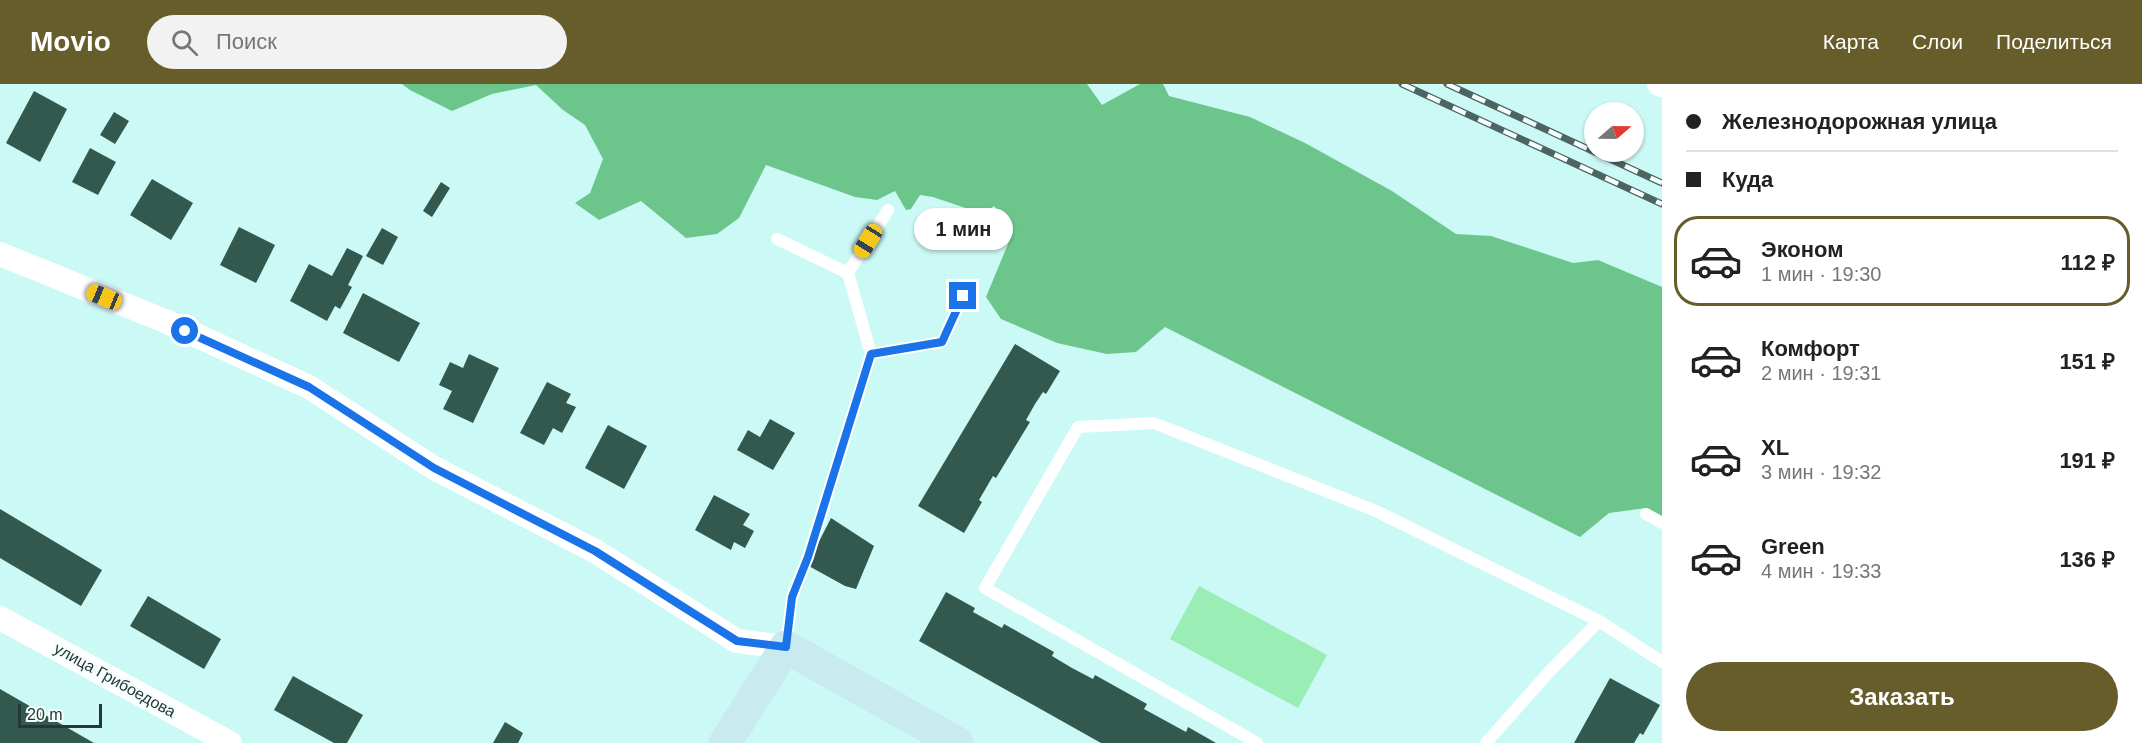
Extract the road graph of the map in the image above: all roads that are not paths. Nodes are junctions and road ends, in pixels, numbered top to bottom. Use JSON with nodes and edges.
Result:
{"nodes":[{"id":1,"x":888,"y":210,"type":"dead end"},
{"id":2,"x":777,"y":239,"type":"dead end"},
{"id":3,"x":0,"y":254,"type":"edge"},
{"id":4,"x":848,"y":273,"type":"junction"},
{"id":5,"x":963,"y":296,"type":"dead end"},
{"id":6,"x":871,"y":354,"type":"junction"},
{"id":7,"x":1646,"y":514,"type":"dead end"},
{"id":8,"x":1662,"y":523,"type":"edge"},
{"id":9,"x":0,"y":618,"type":"edge"},
{"id":10,"x":1599,"y":621,"type":"junction"},
{"id":11,"x":786,"y":647,"type":"junction"},
{"id":12,"x":1662,"y":662,"type":"edge"},
{"id":13,"x":230,"y":743,"type":"edge"},
{"id":14,"x":725,"y":743,"type":"edge"},
{"id":15,"x":957,"y":743,"type":"edge"},
{"id":16,"x":1257,"y":743,"type":"edge"},
{"id":17,"x":1486,"y":743,"type":"edge"}],
"edges":[{"from":1,"to":4,"type":"lane"},
{"from":2,"to":4,"type":"lane"},
{"from":3,"to":11,"type":"street"},
{"from":4,"to":6,"type":"lane"},
{"from":5,"to":6,"type":"lane"},
{"from":6,"to":11,"type":"lane"},
{"from":7,"to":8,"type":"lane"},
{"from":9,"to":13,"type":"street","name":"улица Грибоедова"},
{"from":10,"to":12,"type":"lane"},
{"from":10,"to":16,"type":"lane"},
{"from":10,"to":17,"type":"lane"},
{"from":11,"to":14,"type":"main road"},
{"from":11,"to":15,"type":"main road"}]}
